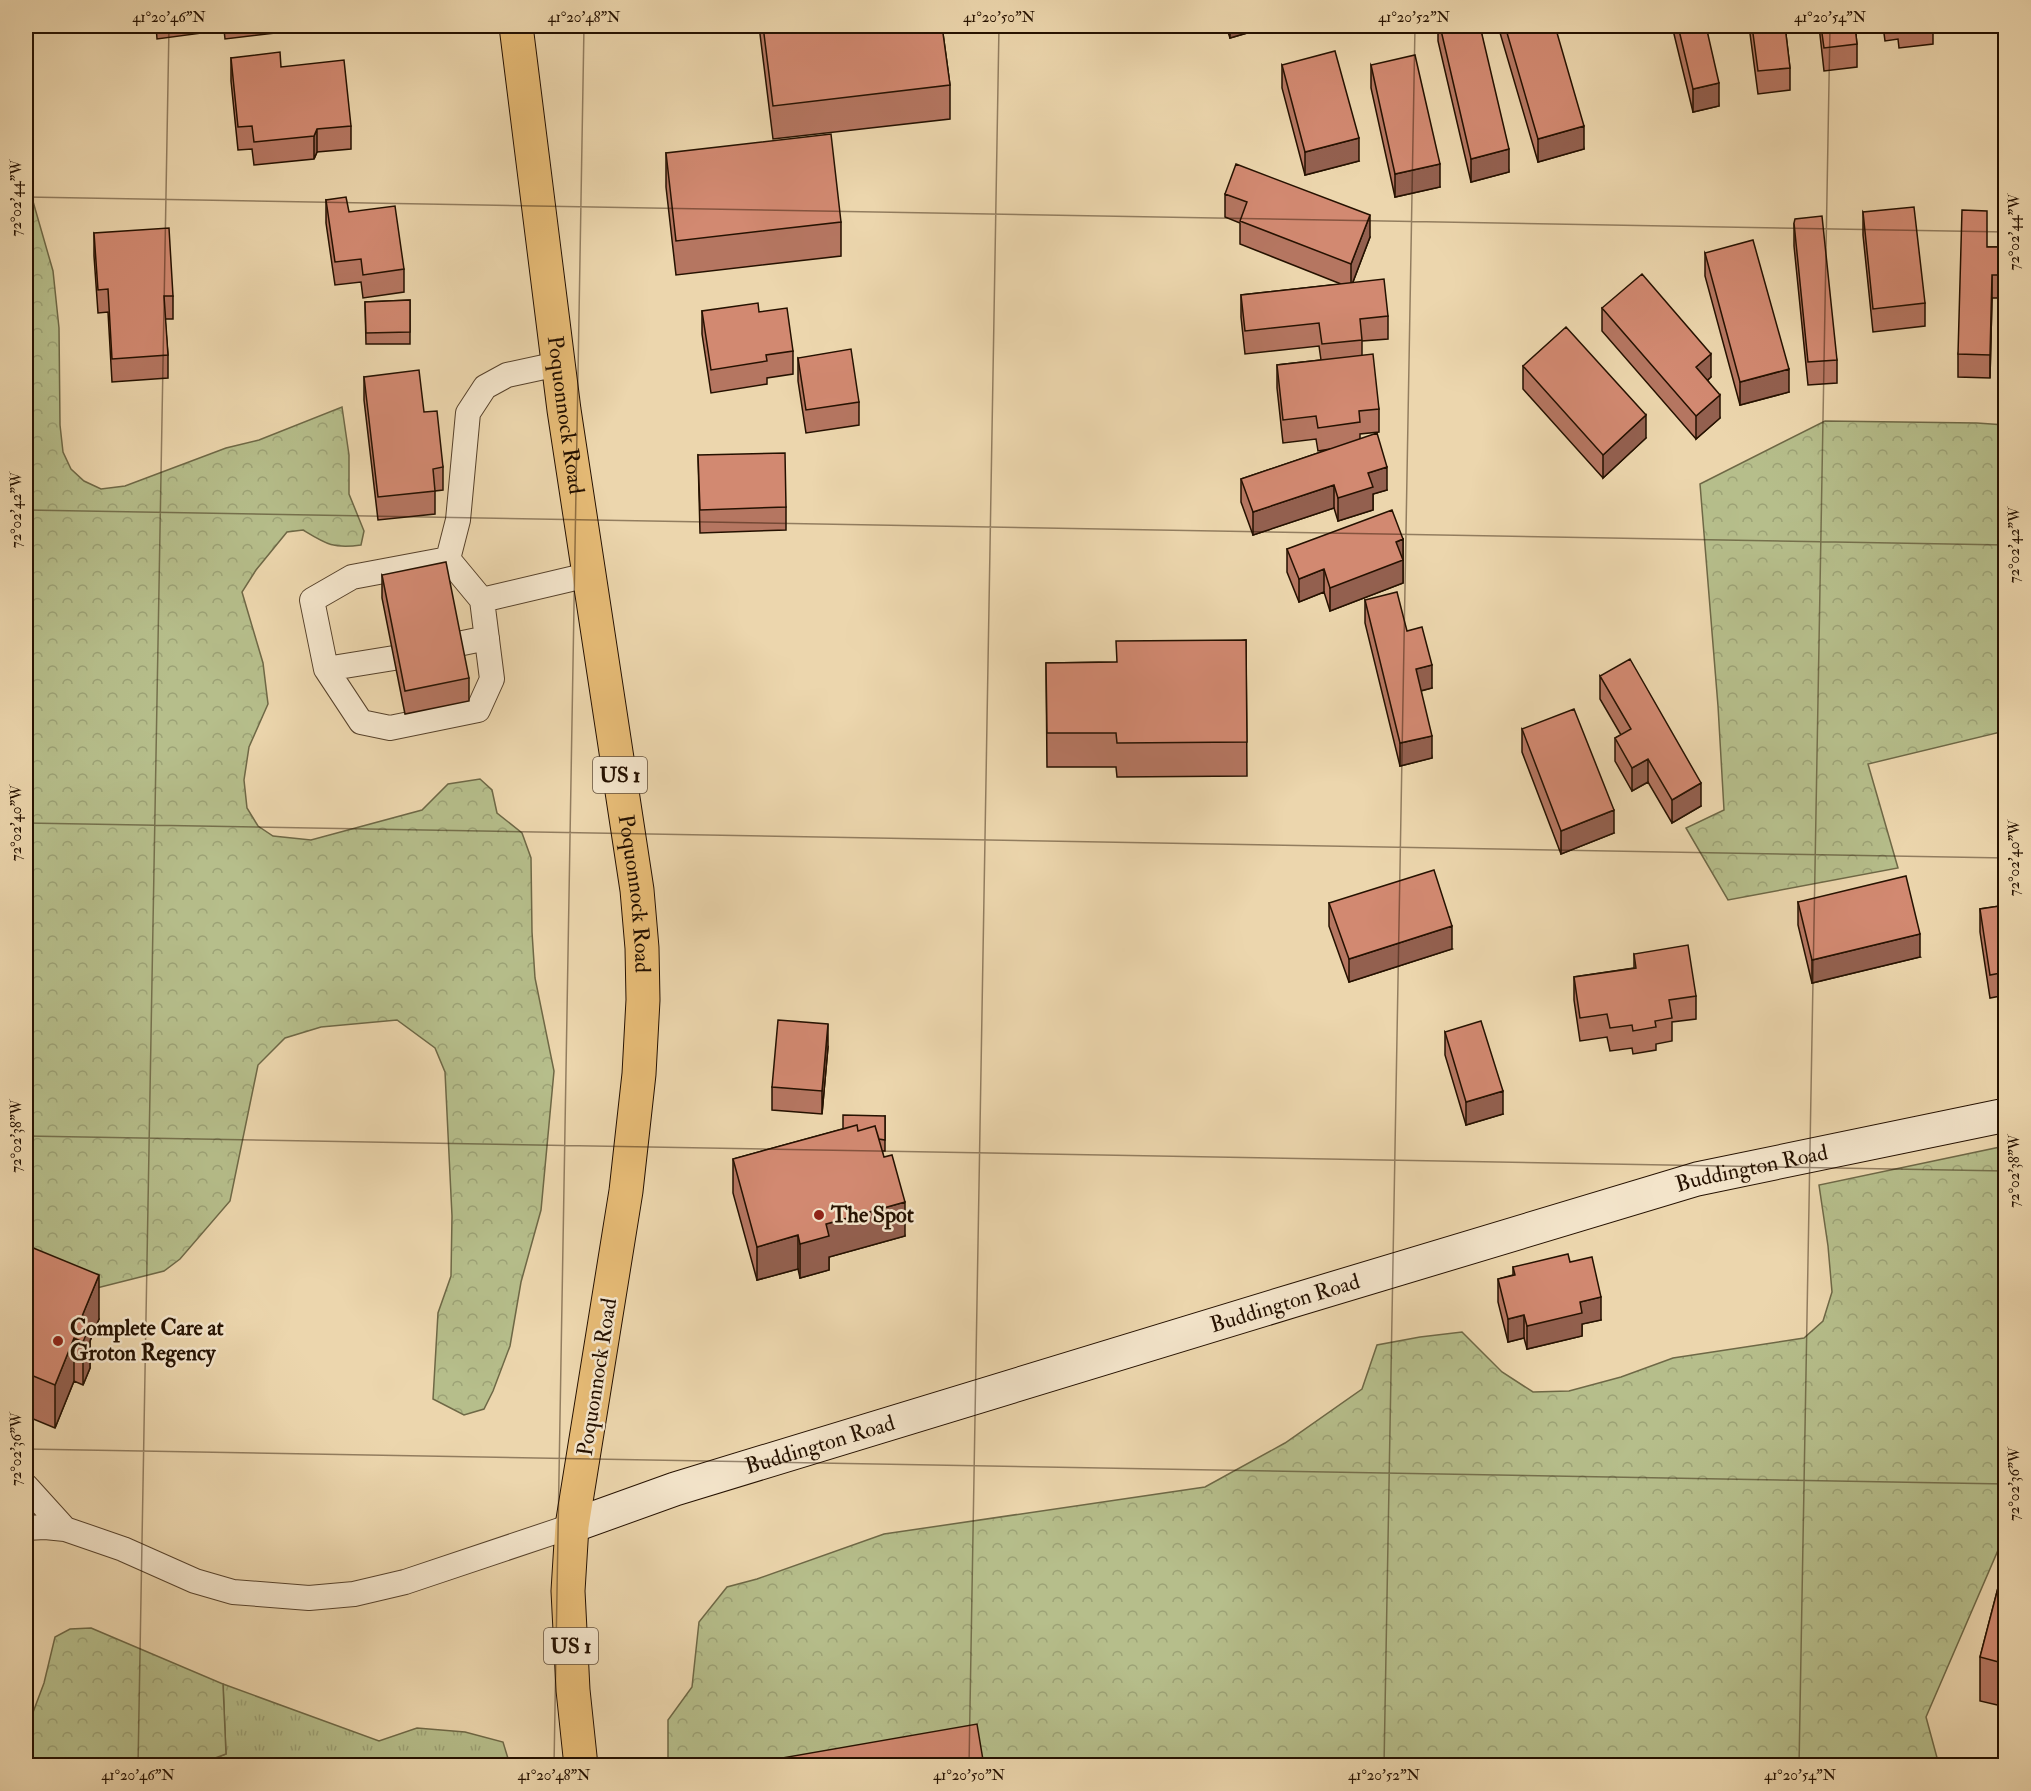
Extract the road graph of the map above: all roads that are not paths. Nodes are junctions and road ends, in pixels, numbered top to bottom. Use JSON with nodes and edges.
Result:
{"nodes":[{"id":1,"x":516,"y":26,"type":"edge"},
{"id":2,"x":558,"y":364,"type":"junction"},
{"id":3,"x":448,"y":559,"type":"junction"},
{"id":4,"x":588,"y":575,"type":"junction"},
{"id":5,"x":482,"y":600,"type":"junction"},
{"id":6,"x":487,"y":638,"type":"junction"},
{"id":7,"x":458,"y":644,"type":"edge"},
{"id":8,"x":394,"y":658,"type":"edge"},
{"id":9,"x":326,"y":669,"type":"junction"},
{"id":10,"x":2006,"y":1114,"type":"edge"},
{"id":11,"x":26,"y":1486,"type":"edge"},
{"id":12,"x":572,"y":1526,"type":"junction"},
{"id":13,"x":26,"y":1528,"type":"edge"},
{"id":14,"x":65,"y":1530,"type":"junction"},
{"id":15,"x":581,"y":1766,"type":"edge"}],
"edges":[{"from":1,"to":2,"type":"main road","name":"Poquonnock Road","number":"US 1"},
{"from":2,"to":3,"type":"lane"},
{"from":2,"to":4,"type":"main road","name":"Poquonnock Road","number":"US 1"},
{"from":3,"to":5,"type":"lane"},
{"from":3,"to":9,"type":"lane"},
{"from":4,"to":5,"type":"lane"},
{"from":4,"to":12,"type":"main road","name":"Poquonnock Road","number":"US 1"},
{"from":5,"to":6,"type":"lane"},
{"from":6,"to":7,"type":"lane"},
{"from":6,"to":9,"type":"lane"},
{"from":8,"to":9,"type":"lane"},
{"from":10,"to":12,"type":"street","name":"Buddington Road"},
{"from":11,"to":14,"type":"lane"},
{"from":12,"to":14,"type":"lane"},
{"from":12,"to":15,"type":"main road","name":"Poquonnock Road","number":"US 1"},
{"from":13,"to":14,"type":"lane"}]}
